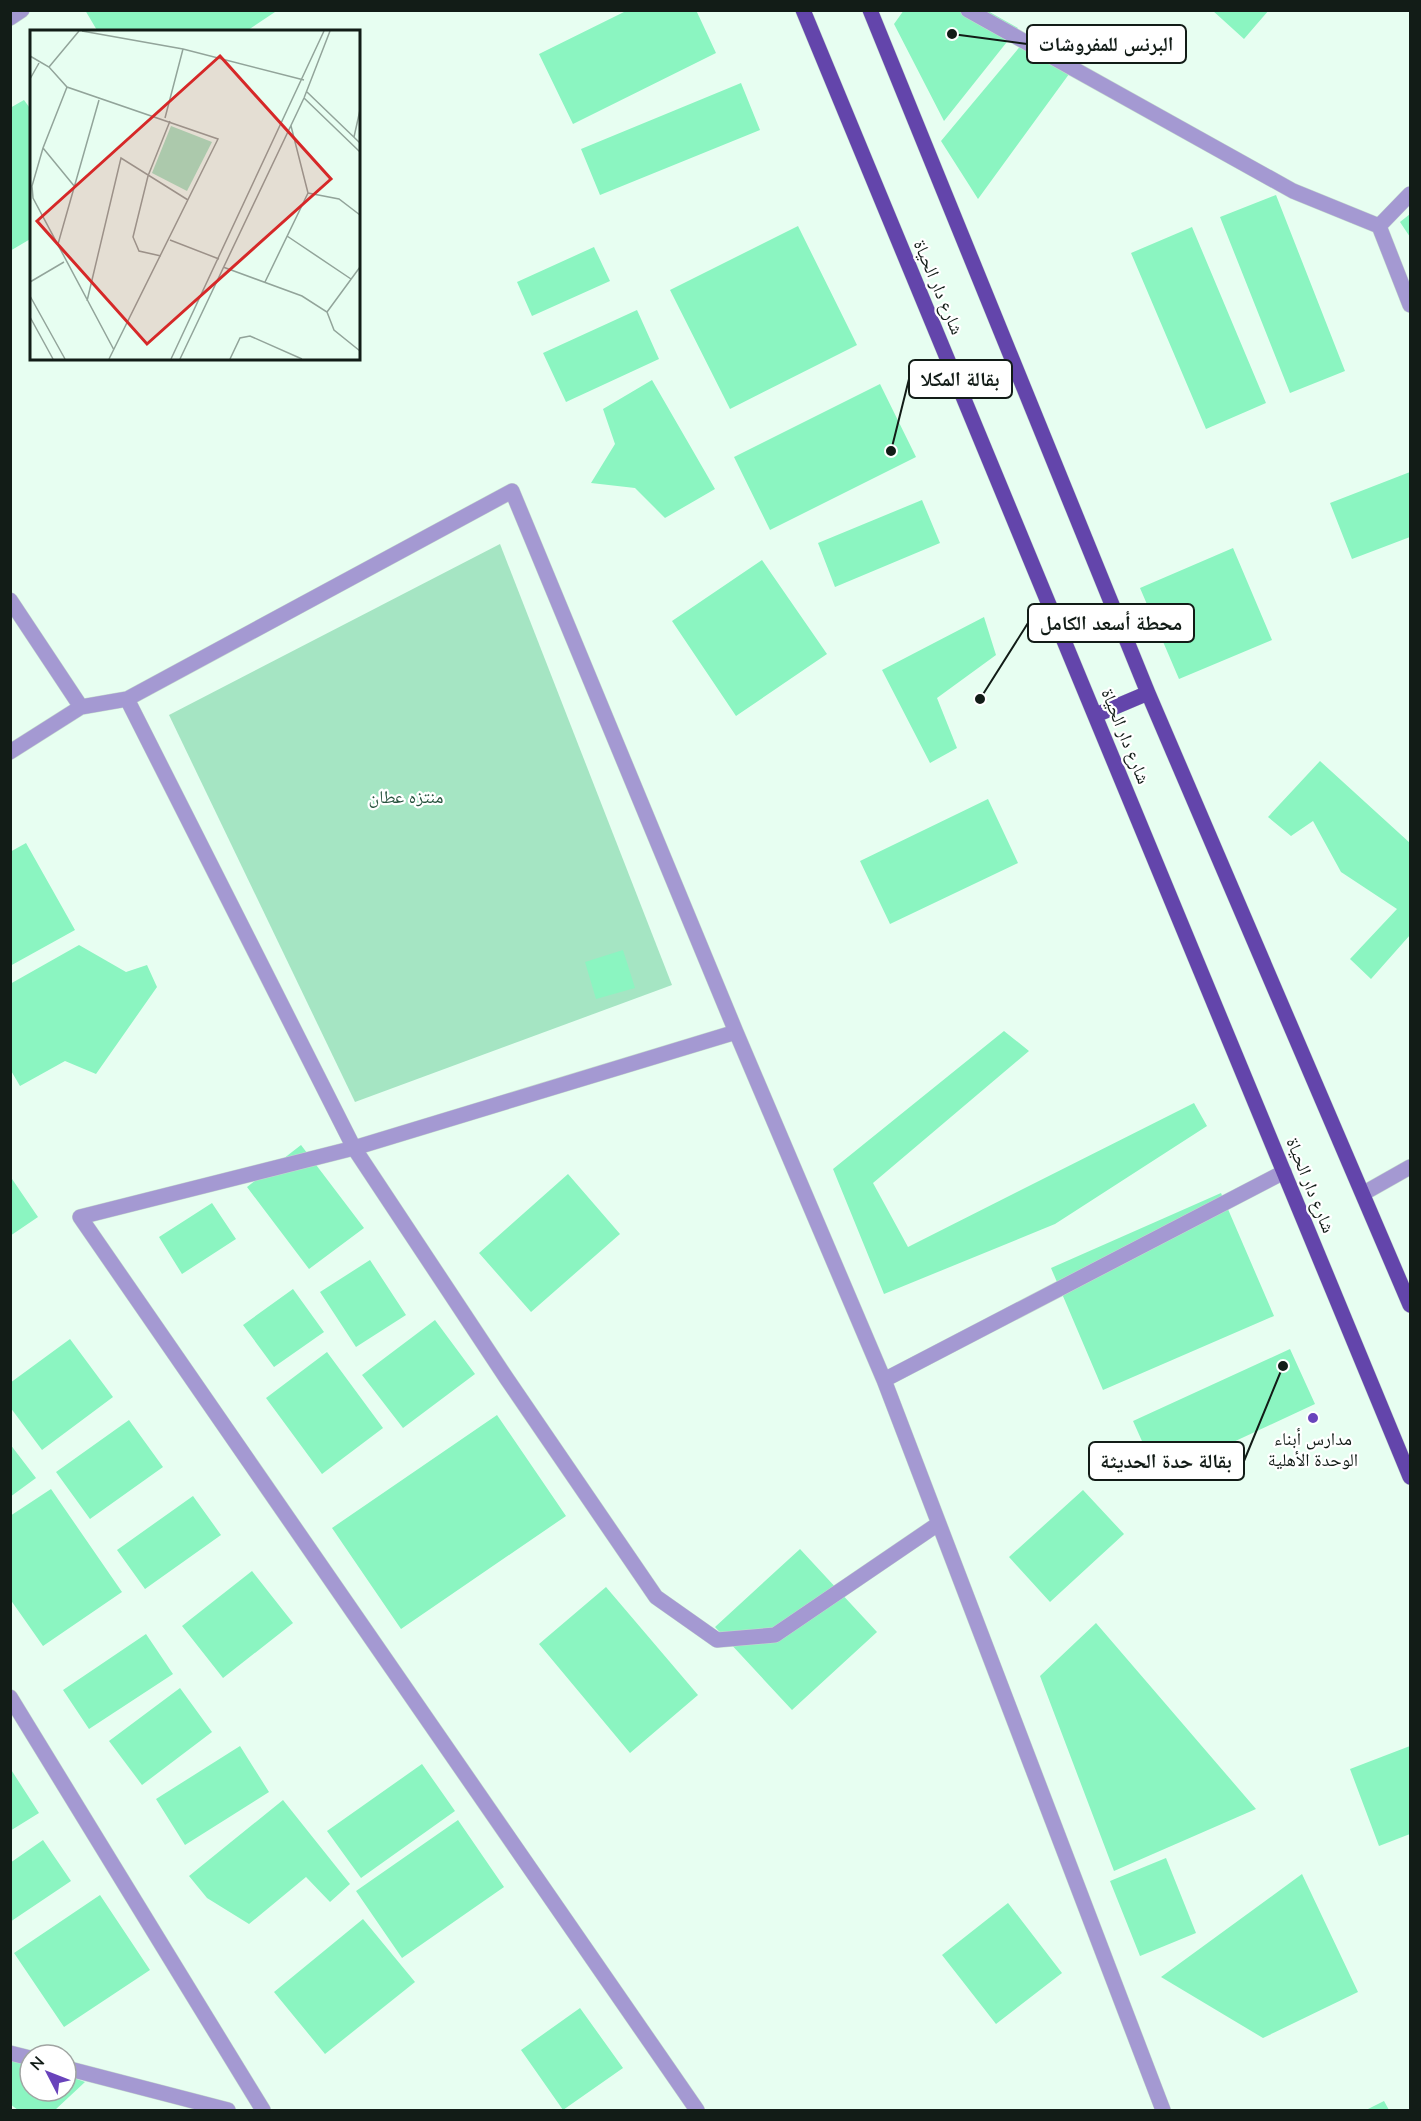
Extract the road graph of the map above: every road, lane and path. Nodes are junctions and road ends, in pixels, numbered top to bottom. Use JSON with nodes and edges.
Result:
{"nodes":[{"id":1,"x":22,"y":10,"type":"edge"},
{"id":2,"x":803,"y":10,"type":"edge"},
{"id":3,"x":870,"y":10,"type":"edge"},
{"id":4,"x":968,"y":10,"type":"edge"},
{"id":5,"x":10,"y":18,"type":"edge"},
{"id":6,"x":1410,"y":194,"type":"edge"},
{"id":7,"x":1379,"y":226,"type":"junction"},
{"id":8,"x":1410,"y":305,"type":"edge"},
{"id":9,"x":10,"y":600,"type":"edge"},
{"id":10,"x":1148,"y":693,"type":"junction"},
{"id":11,"x":127,"y":699,"type":"junction"},
{"id":12,"x":81,"y":707,"type":"junction"},
{"id":13,"x":1096,"y":715,"type":"junction"},
{"id":14,"x":10,"y":752,"type":"edge"},
{"id":15,"x":736,"y":1032,"type":"junction"},
{"id":16,"x":354,"y":1148,"type":"junction"},
{"id":17,"x":1410,"y":1167,"type":"edge"},
{"id":18,"x":1284,"y":1172,"type":"junction"},
{"id":19,"x":1364,"y":1193,"type":"junction"},
{"id":20,"x":1410,"y":1305,"type":"edge"},
{"id":21,"x":884,"y":1380,"type":"junction"},
{"id":22,"x":1410,"y":1477,"type":"edge"},
{"id":23,"x":938,"y":1524,"type":"junction"},
{"id":24,"x":10,"y":1697,"type":"edge"},
{"id":25,"x":78,"y":2071,"type":"edge"},
{"id":26,"x":228,"y":2110,"type":"edge"},
{"id":27,"x":262,"y":2110,"type":"edge"},
{"id":28,"x":697,"y":2110,"type":"edge"},
{"id":29,"x":1163,"y":2110,"type":"edge"}],
"edges":[{"from":1,"to":5,"type":"street"},
{"from":2,"to":13,"type":"main road","name":"شارع دار الحياة"},
{"from":3,"to":10,"type":"main road","name":"شارع دار الحياة"},
{"from":4,"to":7,"type":"street"},
{"from":6,"to":7,"type":"street"},
{"from":7,"to":8,"type":"street"},
{"from":9,"to":12,"type":"street"},
{"from":10,"to":13,"type":"main road"},
{"from":10,"to":19,"type":"main road","name":"شارع دار الحياة"},
{"from":11,"to":12,"type":"street"},
{"from":11,"to":15,"type":"street"},
{"from":11,"to":16,"type":"street"},
{"from":12,"to":14,"type":"street"},
{"from":13,"to":18,"type":"main road","name":"شارع دار الحياة"},
{"from":15,"to":16,"type":"street"},
{"from":15,"to":21,"type":"street"},
{"from":16,"to":23,"type":"street"},
{"from":16,"to":28,"type":"street"},
{"from":17,"to":19,"type":"street"},
{"from":18,"to":21,"type":"street"},
{"from":18,"to":22,"type":"main road","name":"شارع دار الحياة"},
{"from":19,"to":20,"type":"main road","name":"شارع دار الحياة"},
{"from":21,"to":23,"type":"street"},
{"from":23,"to":29,"type":"street"},
{"from":24,"to":27,"type":"street"},
{"from":25,"to":26,"type":"street"}]}
